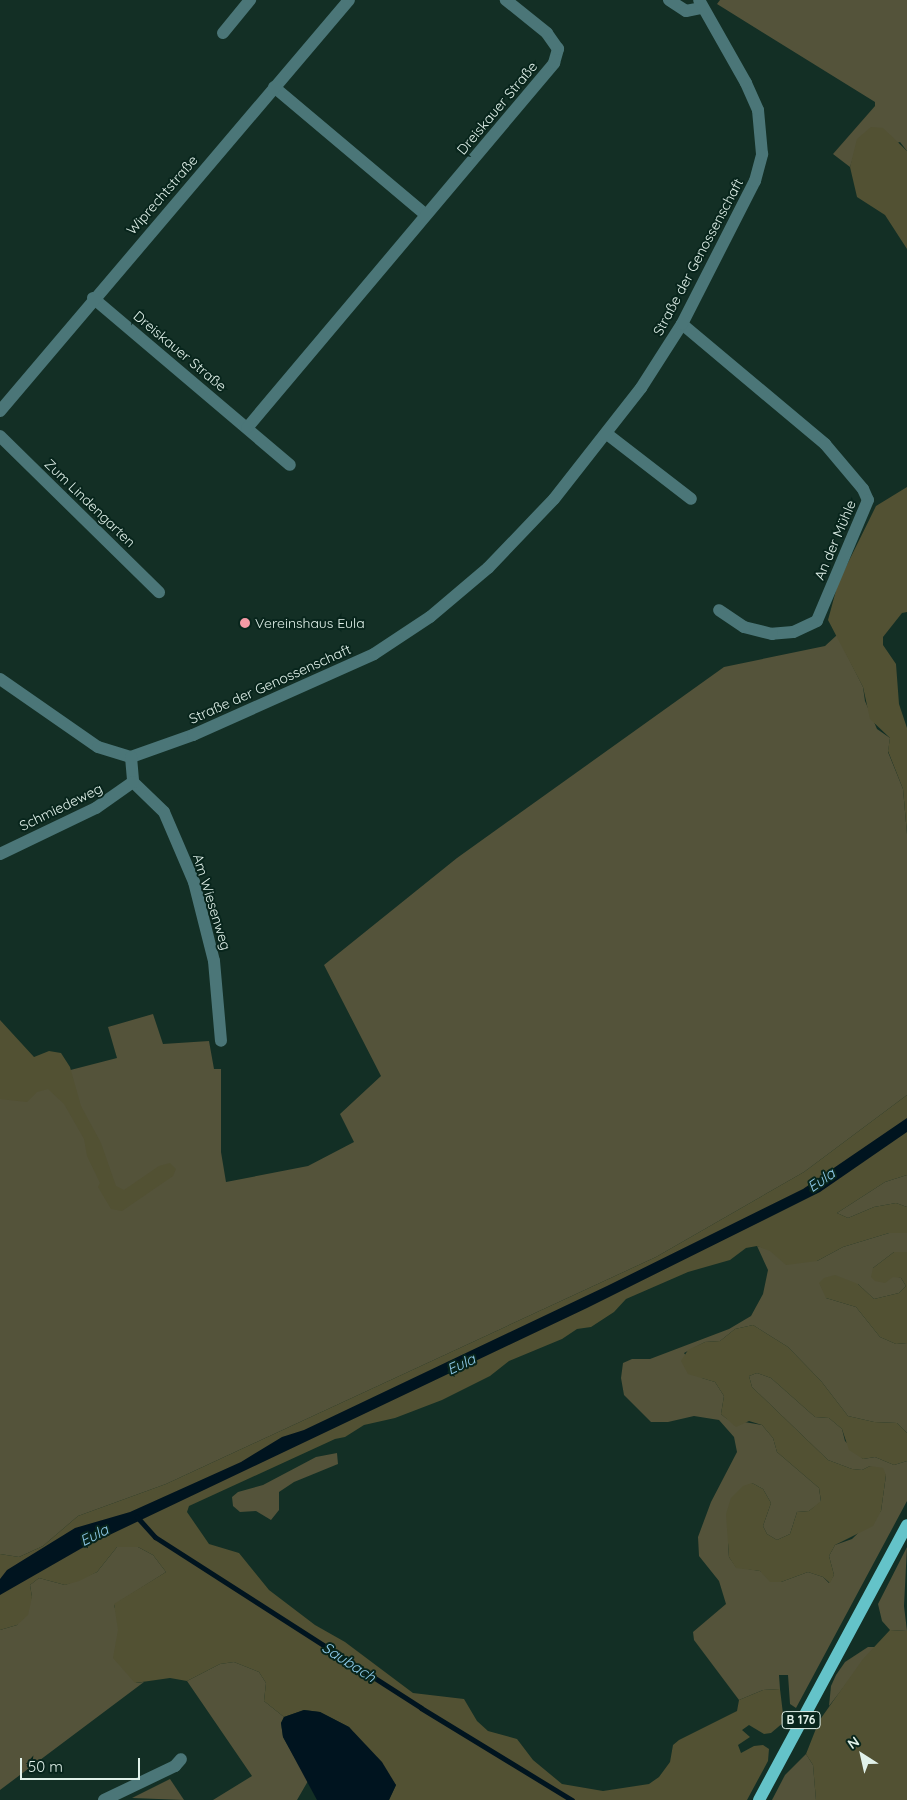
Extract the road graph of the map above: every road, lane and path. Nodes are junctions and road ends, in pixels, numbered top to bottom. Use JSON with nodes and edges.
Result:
{"nodes":[{"id":1,"x":250,"y":0,"type":"edge"},
{"id":2,"x":349,"y":0,"type":"edge"},
{"id":3,"x":506,"y":0,"type":"edge"},
{"id":4,"x":669,"y":0,"type":"edge"},
{"id":5,"x":701,"y":4,"type":"edge"},
{"id":6,"x":223,"y":33,"type":"dead end"},
{"id":7,"x":274,"y":87,"type":"junction"},
{"id":8,"x":425,"y":214,"type":"junction"},
{"id":9,"x":93,"y":298,"type":"junction"},
{"id":10,"x":682,"y":324,"type":"junction"},
{"id":11,"x":0,"y":411,"type":"edge"},
{"id":12,"x":247,"y":428,"type":"junction"},
{"id":13,"x":607,"y":434,"type":"junction"},
{"id":14,"x":0,"y":436,"type":"edge"},
{"id":15,"x":290,"y":465,"type":"dead end"},
{"id":16,"x":691,"y":499,"type":"dead end"},
{"id":17,"x":159,"y":592,"type":"dead end"},
{"id":18,"x":719,"y":610,"type":"dead end"},
{"id":19,"x":0,"y":679,"type":"edge"},
{"id":20,"x":130,"y":757,"type":"junction"},
{"id":21,"x":133,"y":782,"type":"junction"},
{"id":22,"x":0,"y":854,"type":"edge"},
{"id":23,"x":221,"y":1041,"type":"dead end"},
{"id":24,"x":907,"y":1525,"type":"edge"},
{"id":25,"x":181,"y":1759,"type":"dead end"},
{"id":26,"x":104,"y":1800,"type":"edge"},
{"id":27,"x":759,"y":1800,"type":"edge"}],
"edges":[{"from":1,"to":6,"type":"street"},
{"from":2,"to":7,"type":"street","name":"Wiprechtstraße"},
{"from":3,"to":8,"type":"street","name":"Dreiskauer Straße"},
{"from":4,"to":5,"type":"street"},
{"from":5,"to":10,"type":"street","name":"Straße der Genossenschaft"},
{"from":7,"to":8,"type":"street"},
{"from":7,"to":9,"type":"street","name":"Wiprechtstraße"},
{"from":8,"to":12,"type":"street","name":"Dreiskauer Straße"},
{"from":9,"to":11,"type":"street","name":"Wiprechtstraße"},
{"from":9,"to":12,"type":"street","name":"Dreiskauer Straße"},
{"from":10,"to":13,"type":"street","name":"Straße der Genossenschaft"},
{"from":10,"to":18,"type":"street","name":"An der Mühle"},
{"from":12,"to":15,"type":"street","name":"Dreiskauer Straße"},
{"from":13,"to":16,"type":"street"},
{"from":13,"to":20,"type":"street","name":"Straße der Genossenschaft"},
{"from":14,"to":17,"type":"street","name":"Zum Lindengarten"},
{"from":19,"to":20,"type":"street"},
{"from":20,"to":21,"type":"street"},
{"from":21,"to":22,"type":"street","name":"Schmiedeweg"},
{"from":21,"to":23,"type":"street","name":"Am Wiesenweg"},
{"from":24,"to":27,"type":"main road","number":"B 176"},
{"from":25,"to":26,"type":"street"}]}
